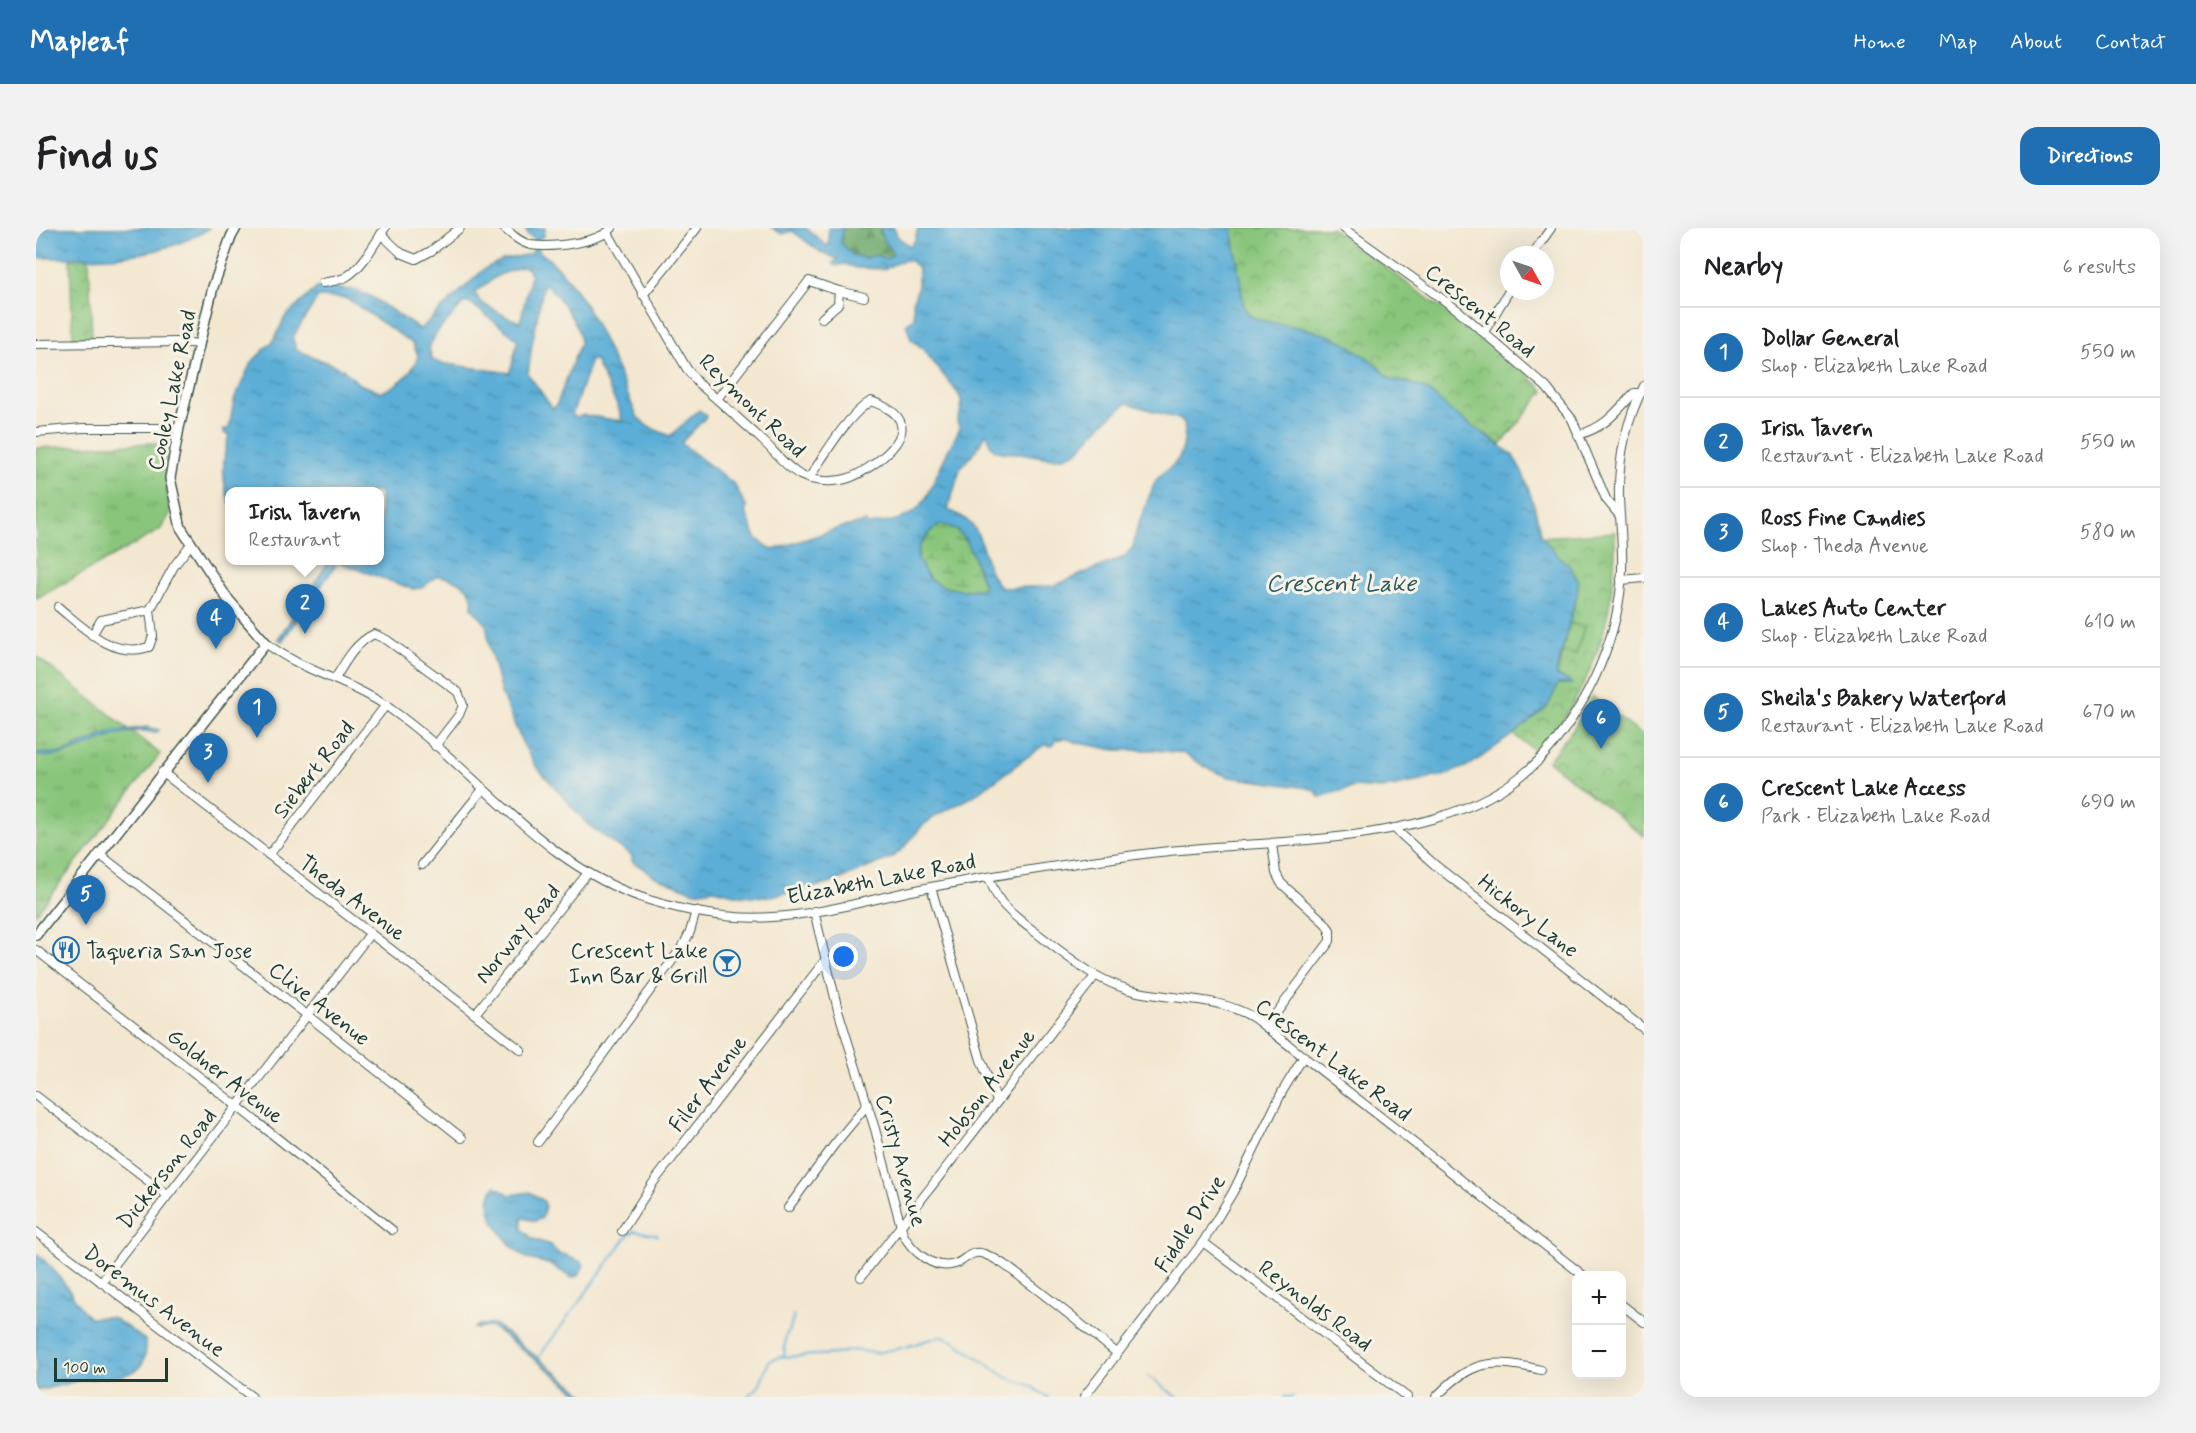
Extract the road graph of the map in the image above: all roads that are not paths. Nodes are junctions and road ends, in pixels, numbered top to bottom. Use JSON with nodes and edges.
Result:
{"nodes":[{"id":1,"x":236,"y":228,"type":"edge"},
{"id":2,"x":460,"y":228,"type":"edge"},
{"id":3,"x":504,"y":228,"type":"edge"},
{"id":4,"x":698,"y":228,"type":"edge"},
{"id":5,"x":1343,"y":228,"type":"edge"},
{"id":6,"x":1551,"y":228,"type":"edge"},
{"id":7,"x":610,"y":230,"type":"edge"},
{"id":8,"x":383,"y":231,"type":"edge"},
{"id":9,"x":1538,"y":246,"type":"edge"},
{"id":10,"x":322,"y":282,"type":"dead end"},
{"id":11,"x":839,"y":291,"type":"junction"},
{"id":12,"x":644,"y":295,"type":"junction"},
{"id":13,"x":864,"y":297,"type":"dead end"},
{"id":14,"x":1504,"y":300,"type":"edge"},
{"id":15,"x":822,"y":318,"type":"dead end"},
{"id":16,"x":1484,"y":332,"type":"junction"},
{"id":17,"x":36,"y":344,"type":"edge"},
{"id":18,"x":199,"y":344,"type":"junction"},
{"id":19,"x":1642,"y":389,"type":"edge"},
{"id":20,"x":717,"y":399,"type":"junction"},
{"id":21,"x":179,"y":428,"type":"junction"},
{"id":22,"x":36,"y":432,"type":"edge"},
{"id":23,"x":1578,"y":435,"type":"junction"},
{"id":24,"x":809,"y":478,"type":"junction"},
{"id":25,"x":1620,"y":517,"type":"junction"},
{"id":26,"x":191,"y":544,"type":"junction"},
{"id":27,"x":1644,"y":578,"type":"edge"},
{"id":28,"x":1622,"y":580,"type":"junction"},
{"id":29,"x":58,"y":607,"type":"dead end"},
{"id":30,"x":150,"y":610,"type":"junction"},
{"id":31,"x":92,"y":635,"type":"junction"},
{"id":32,"x":266,"y":643,"type":"junction"},
{"id":33,"x":335,"y":679,"type":"junction"},
{"id":34,"x":386,"y":705,"type":"junction"},
{"id":35,"x":435,"y":746,"type":"junction"},
{"id":36,"x":162,"y":772,"type":"junction"},
{"id":37,"x":483,"y":789,"type":"junction"},
{"id":38,"x":1394,"y":828,"type":"junction"},
{"id":39,"x":1272,"y":844,"type":"junction"},
{"id":40,"x":99,"y":854,"type":"junction"},
{"id":41,"x":269,"y":855,"type":"junction"},
{"id":42,"x":422,"y":865,"type":"dead end"},
{"id":43,"x":587,"y":874,"type":"junction"},
{"id":44,"x":989,"y":878,"type":"junction"},
{"id":45,"x":931,"y":887,"type":"junction"},
{"id":46,"x":696,"y":911,"type":"junction"},
{"id":47,"x":814,"y":911,"type":"junction"},
{"id":48,"x":370,"y":934,"type":"junction"},
{"id":49,"x":36,"y":935,"type":"edge"},
{"id":50,"x":36,"y":950,"type":"edge"},
{"id":51,"x":826,"y":959,"type":"junction"},
{"id":52,"x":1095,"y":976,"type":"junction"},
{"id":53,"x":475,"y":1014,"type":"junction"},
{"id":54,"x":308,"y":1015,"type":"junction"},
{"id":55,"x":1266,"y":1027,"type":"junction"},
{"id":56,"x":1644,"y":1029,"type":"edge"},
{"id":57,"x":521,"y":1050,"type":"dead end"},
{"id":58,"x":1304,"y":1056,"type":"junction"},
{"id":59,"x":36,"y":1096,"type":"edge"},
{"id":60,"x":997,"y":1101,"type":"junction"},
{"id":61,"x":867,"y":1105,"type":"junction"},
{"id":62,"x":237,"y":1106,"type":"junction"},
{"id":63,"x":462,"y":1138,"type":"dead end"},
{"id":64,"x":537,"y":1142,"type":"dead end"},
{"id":65,"x":167,"y":1195,"type":"junction"},
{"id":66,"x":788,"y":1208,"type":"dead end"},
{"id":67,"x":901,"y":1225,"type":"junction"},
{"id":68,"x":392,"y":1230,"type":"dead end"},
{"id":69,"x":622,"y":1231,"type":"dead end"},
{"id":70,"x":36,"y":1232,"type":"edge"},
{"id":71,"x":1203,"y":1242,"type":"junction"},
{"id":72,"x":1579,"y":1271,"type":"edge"},
{"id":73,"x":861,"y":1277,"type":"dead end"},
{"id":74,"x":101,"y":1282,"type":"junction"},
{"id":75,"x":1626,"y":1308,"type":"edge"},
{"id":76,"x":1644,"y":1322,"type":"edge"},
{"id":77,"x":1117,"y":1353,"type":"junction"},
{"id":78,"x":1540,"y":1370,"type":"dead end"},
{"id":79,"x":252,"y":1397,"type":"edge"},
{"id":80,"x":1084,"y":1397,"type":"edge"},
{"id":81,"x":1407,"y":1397,"type":"edge"},
{"id":82,"x":1436,"y":1397,"type":"edge"}],
"edges":[{"from":1,"to":18,"type":"main road","name":"Cooley Lake Road"},
{"from":2,"to":8,"type":"street"},
{"from":3,"to":7,"type":"street"},
{"from":4,"to":12,"type":"street"},
{"from":5,"to":16,"type":"street","name":"Crescent Road"},
{"from":6,"to":9,"type":"street"},
{"from":7,"to":12,"type":"street","name":"Reymont Road"},
{"from":8,"to":10,"type":"street"},
{"from":11,"to":13,"type":"street"},
{"from":11,"to":15,"type":"street"},
{"from":11,"to":20,"type":"street"},
{"from":12,"to":20,"type":"street","name":"Reymont Road"},
{"from":14,"to":16,"type":"street"},
{"from":16,"to":23,"type":"street","name":"Crescent Road"},
{"from":17,"to":18,"type":"street"},
{"from":18,"to":21,"type":"main road","name":"Cooley Lake Road"},
{"from":19,"to":23,"type":"street"},
{"from":19,"to":25,"type":"street","name":"Elizabeth Lake Road"},
{"from":20,"to":24,"type":"street","name":"Reymont Road"},
{"from":21,"to":22,"type":"street"},
{"from":21,"to":26,"type":"main road","name":"Cooley Lake Road"},
{"from":23,"to":25,"type":"street","name":"Crescent Road"},
{"from":24,"to":24,"type":"street","name":"Reymont Road"},
{"from":25,"to":28,"type":"street","name":"Elizabeth Lake Road"},
{"from":26,"to":30,"type":"street"},
{"from":26,"to":32,"type":"main road","name":"Cooley Lake Road"},
{"from":27,"to":28,"type":"street"},
{"from":28,"to":38,"type":"street","name":"Elizabeth Lake Road"},
{"from":29,"to":31,"type":"street"},
{"from":30,"to":31,"type":"street"},
{"from":30,"to":31,"type":"street"},
{"from":32,"to":33,"type":"street","name":"Elizabeth Lake Road"},
{"from":32,"to":36,"type":"main road"},
{"from":33,"to":34,"type":"street","name":"Elizabeth Lake Road"},
{"from":33,"to":35,"type":"street"},
{"from":34,"to":35,"type":"street","name":"Elizabeth Lake Road"},
{"from":34,"to":41,"type":"street","name":"Siebert Road"},
{"from":35,"to":37,"type":"street","name":"Elizabeth Lake Road"},
{"from":36,"to":40,"type":"main road"},
{"from":36,"to":41,"type":"street","name":"Theda Avenue"},
{"from":37,"to":42,"type":"street"},
{"from":37,"to":43,"type":"street","name":"Elizabeth Lake Road"},
{"from":38,"to":39,"type":"street","name":"Elizabeth Lake Road"},
{"from":38,"to":56,"type":"street","name":"Hickory Lane"},
{"from":39,"to":44,"type":"street","name":"Elizabeth Lake Road"},
{"from":39,"to":55,"type":"street"},
{"from":40,"to":49,"type":"main road"},
{"from":40,"to":54,"type":"street","name":"Clive Avenue"},
{"from":41,"to":48,"type":"street","name":"Theda Avenue"},
{"from":43,"to":46,"type":"street","name":"Elizabeth Lake Road"},
{"from":43,"to":53,"type":"street","name":"Norway Road"},
{"from":44,"to":45,"type":"street","name":"Elizabeth Lake Road"},
{"from":44,"to":52,"type":"street","name":"Crescent Lake Road"},
{"from":45,"to":47,"type":"street","name":"Elizabeth Lake Road"},
{"from":45,"to":60,"type":"street"},
{"from":46,"to":47,"type":"street","name":"Elizabeth Lake Road"},
{"from":46,"to":64,"type":"street"},
{"from":47,"to":51,"type":"street","name":"Cristy Avenue"},
{"from":48,"to":53,"type":"street","name":"Theda Avenue"},
{"from":48,"to":54,"type":"street","name":"Dickerson Road"},
{"from":50,"to":62,"type":"street","name":"Goldner Avenue"},
{"from":51,"to":61,"type":"street","name":"Cristy Avenue"},
{"from":51,"to":69,"type":"street","name":"Filer Avenue"},
{"from":52,"to":55,"type":"street","name":"Crescent Lake Road"},
{"from":52,"to":60,"type":"street","name":"Hobson Avenue"},
{"from":53,"to":57,"type":"street","name":"Theda Avenue"},
{"from":54,"to":62,"type":"street","name":"Dickerson Road"},
{"from":54,"to":63,"type":"street","name":"Clive Avenue"},
{"from":55,"to":58,"type":"street","name":"Crescent Lake Road"},
{"from":58,"to":71,"type":"street","name":"Fiddle Drive"},
{"from":58,"to":72,"type":"street","name":"Crescent Lake Road"},
{"from":59,"to":65,"type":"street"},
{"from":60,"to":67,"type":"street","name":"Hobson Avenue"},
{"from":61,"to":66,"type":"street"},
{"from":61,"to":67,"type":"street","name":"Cristy Avenue"},
{"from":62,"to":65,"type":"street","name":"Dickerson Road"},
{"from":62,"to":68,"type":"street","name":"Goldner Avenue"},
{"from":65,"to":74,"type":"street","name":"Dickerson Road"},
{"from":67,"to":73,"type":"street","name":"Hobson Avenue"},
{"from":67,"to":77,"type":"street","name":"Cristy Avenue"},
{"from":70,"to":74,"type":"street","name":"Doremus Avenue"},
{"from":71,"to":77,"type":"street","name":"Fiddle Drive"},
{"from":71,"to":81,"type":"street","name":"Reynolds Road"},
{"from":74,"to":79,"type":"street","name":"Doremus Avenue"},
{"from":75,"to":76,"type":"street"},
{"from":77,"to":80,"type":"street","name":"Fiddle Drive"},
{"from":78,"to":82,"type":"street"}]}
